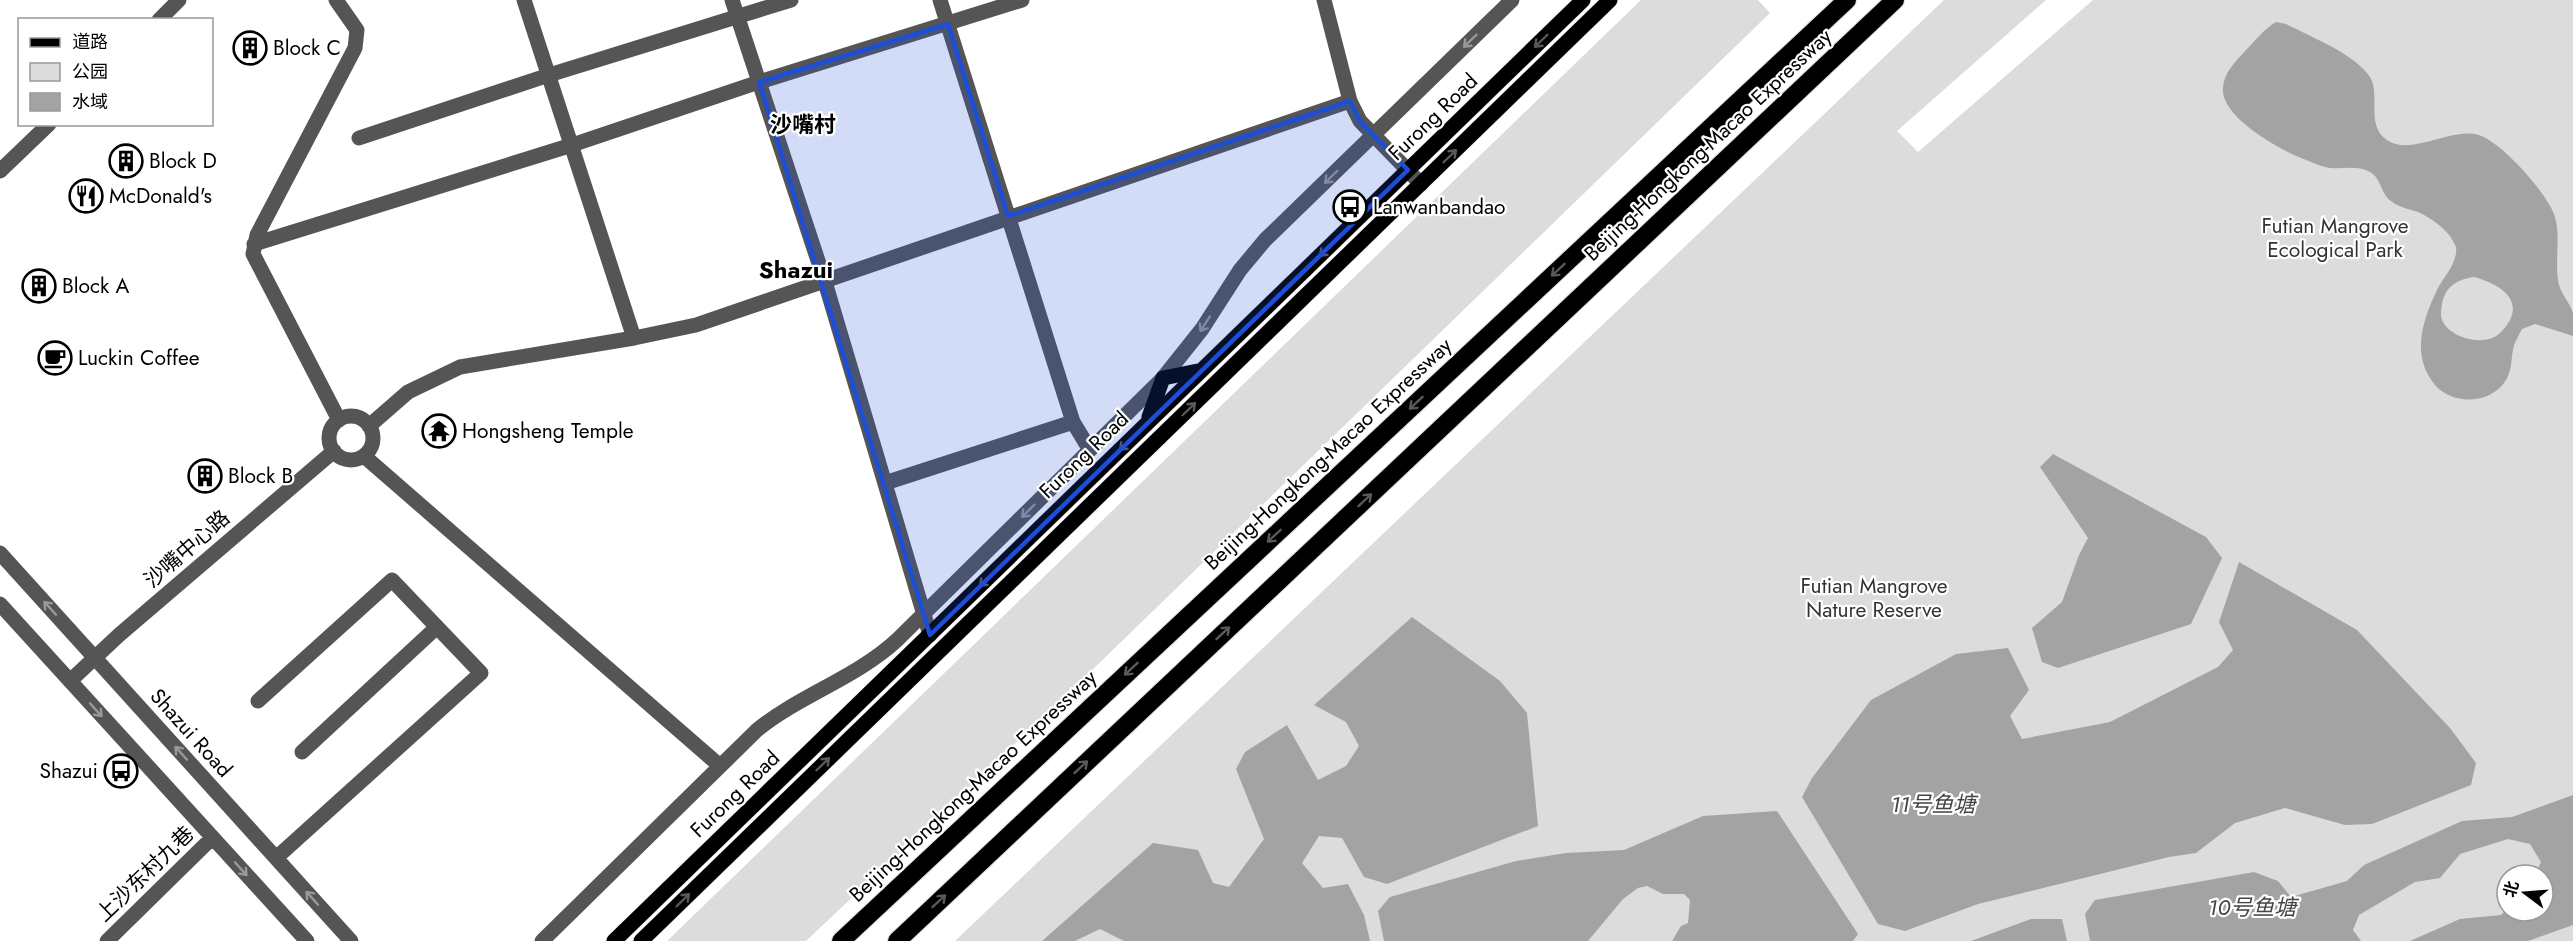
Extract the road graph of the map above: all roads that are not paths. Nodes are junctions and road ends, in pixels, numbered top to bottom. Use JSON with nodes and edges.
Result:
{"nodes":[{"id":1,"x":179,"y":0,"type":"edge"},
{"id":2,"x":336,"y":0,"type":"edge"},
{"id":3,"x":524,"y":0,"type":"edge"},
{"id":4,"x":732,"y":0,"type":"edge"},
{"id":5,"x":791,"y":0,"type":"edge"},
{"id":6,"x":940,"y":0,"type":"edge"},
{"id":7,"x":1022,"y":0,"type":"edge"},
{"id":8,"x":1324,"y":0,"type":"edge"},
{"id":9,"x":1512,"y":0,"type":"edge"},
{"id":10,"x":1583,"y":0,"type":"edge"},
{"id":11,"x":1611,"y":0,"type":"edge"},
{"id":12,"x":1846,"y":0,"type":"edge"},
{"id":13,"x":1895,"y":0,"type":"edge"},
{"id":14,"x":737,"y":16,"type":"junction"},
{"id":15,"x":161,"y":18,"type":"edge"},
{"id":16,"x":948,"y":24,"type":"junction"},
{"id":17,"x":549,"y":75,"type":"junction"},
{"id":18,"x":759,"y":82,"type":"junction"},
{"id":19,"x":1350,"y":101,"type":"junction"},
{"id":20,"x":47,"y":126,"type":"edge"},
{"id":21,"x":1374,"y":135,"type":"junction"},
{"id":22,"x":359,"y":138,"type":"dead end"},
{"id":23,"x":572,"y":146,"type":"junction"},
{"id":24,"x":1408,"y":170,"type":"junction"},
{"id":25,"x":0,"y":171,"type":"edge"},
{"id":26,"x":1421,"y":184,"type":"junction"},
{"id":27,"x":1008,"y":216,"type":"junction"},
{"id":28,"x":254,"y":244,"type":"junction"},
{"id":29,"x":825,"y":282,"type":"junction"},
{"id":30,"x":634,"y":338,"type":"junction"},
{"id":31,"x":1202,"y":370,"type":"junction"},
{"id":32,"x":1163,"y":378,"type":"junction"},
{"id":33,"x":339,"y":420,"type":"junction"},
{"id":34,"x":1073,"y":422,"type":"junction"},
{"id":35,"x":1147,"y":423,"type":"junction"},
{"id":36,"x":369,"y":426,"type":"junction"},
{"id":37,"x":1090,"y":450,"type":"junction"},
{"id":38,"x":334,"y":451,"type":"junction"},
{"id":39,"x":364,"y":456,"type":"junction"},
{"id":40,"x":885,"y":483,"type":"junction"},
{"id":41,"x":0,"y":553,"type":"edge"},
{"id":42,"x":0,"y":604,"type":"edge"},
{"id":43,"x":923,"y":614,"type":"junction"},
{"id":44,"x":437,"y":627,"type":"junction"},
{"id":45,"x":930,"y":634,"type":"junction"},
{"id":46,"x":94,"y":658,"type":"junction"},
{"id":47,"x":70,"y":681,"type":"junction"},
{"id":48,"x":258,"y":701,"type":"dead end"},
{"id":49,"x":302,"y":752,"type":"dead end"},
{"id":50,"x":720,"y":766,"type":"junction"},
{"id":51,"x":213,"y":838,"type":"junction"},
{"id":52,"x":276,"y":858,"type":"junction"},
{"id":53,"x":107,"y":941,"type":"edge"},
{"id":54,"x":307,"y":941,"type":"edge"},
{"id":55,"x":351,"y":941,"type":"edge"},
{"id":56,"x":542,"y":941,"type":"edge"},
{"id":57,"x":614,"y":941,"type":"edge"},
{"id":58,"x":642,"y":941,"type":"edge"},
{"id":59,"x":841,"y":941,"type":"edge"},
{"id":60,"x":897,"y":941,"type":"edge"}],
"edges":[{"from":1,"to":15,"type":"street"},
{"from":2,"to":28,"type":"street"},
{"from":3,"to":17,"type":"street"},
{"from":4,"to":14,"type":"street"},
{"from":5,"to":14,"type":"street"},
{"from":6,"to":16,"type":"street"},
{"from":7,"to":16,"type":"street"},
{"from":8,"to":19,"type":"street"},
{"from":9,"to":21,"type":"street","one_way":true},
{"from":10,"to":24,"type":"main road","name":"Furong Road","one_way":true},
{"from":26,"to":11,"type":"main road","name":"Furong Road","one_way":true},
{"from":12,"to":59,"type":"highway","name":"Beijing-Hongkong-Macao Expressway","one_way":true},
{"from":60,"to":13,"type":"highway","name":"Beijing-Hongkong-Macao Expressway","one_way":true},
{"from":14,"to":17,"type":"street"},
{"from":14,"to":18,"type":"street"},
{"from":16,"to":18,"type":"street"},
{"from":16,"to":27,"type":"street"},
{"from":17,"to":22,"type":"street"},
{"from":17,"to":23,"type":"street"},
{"from":18,"to":23,"type":"street"},
{"from":18,"to":29,"type":"street"},
{"from":19,"to":21,"type":"street"},
{"from":19,"to":27,"type":"street"},
{"from":20,"to":25,"type":"street"},
{"from":21,"to":24,"type":"street"},
{"from":21,"to":32,"type":"street","one_way":true},
{"from":23,"to":28,"type":"street"},
{"from":23,"to":30,"type":"street"},
{"from":24,"to":26,"type":"street"},
{"from":24,"to":31,"type":"main road","name":"Furong Road","one_way":true},
{"from":58,"to":26,"type":"main road","name":"Furong Road","one_way":true},
{"from":27,"to":29,"type":"street"},
{"from":27,"to":34,"type":"street"},
{"from":28,"to":33,"type":"street"},
{"from":29,"to":30,"type":"street"},
{"from":29,"to":40,"type":"street"},
{"from":30,"to":36,"type":"street"},
{"from":31,"to":32,"type":"main road"},
{"from":31,"to":35,"type":"main road","name":"Furong Road"},
{"from":32,"to":35,"type":"main road"},
{"from":32,"to":37,"type":"street"},
{"from":33,"to":36,"type":"street"},
{"from":33,"to":38,"type":"street"},
{"from":34,"to":37,"type":"street"},
{"from":34,"to":40,"type":"street"},
{"from":35,"to":45,"type":"main road","name":"Furong Road","one_way":true},
{"from":36,"to":39,"type":"street"},
{"from":37,"to":43,"type":"street","one_way":true},
{"from":38,"to":39,"type":"street"},
{"from":38,"to":46,"type":"street","name":"沙嘴中心路"},
{"from":39,"to":50,"type":"street"},
{"from":40,"to":43,"type":"street"},
{"from":46,"to":41,"type":"street","name":"Shazui Road","one_way":true},
{"from":42,"to":47,"type":"street"},
{"from":43,"to":45,"type":"street"},
{"from":43,"to":50,"type":"street"},
{"from":44,"to":48,"type":"street"},
{"from":44,"to":49,"type":"street"},
{"from":44,"to":52,"type":"street"},
{"from":45,"to":57,"type":"main road","name":"Furong Road"},
{"from":46,"to":47,"type":"street","name":"沙嘴中心路"},
{"from":52,"to":46,"type":"street","name":"Shazui Road","one_way":true},
{"from":47,"to":51,"type":"street","one_way":true},
{"from":50,"to":56,"type":"street"},
{"from":51,"to":53,"type":"street","name":"上沙东村九巷"},
{"from":51,"to":54,"type":"street","one_way":true},
{"from":55,"to":52,"type":"street","name":"Shazui Road","one_way":true}]}
